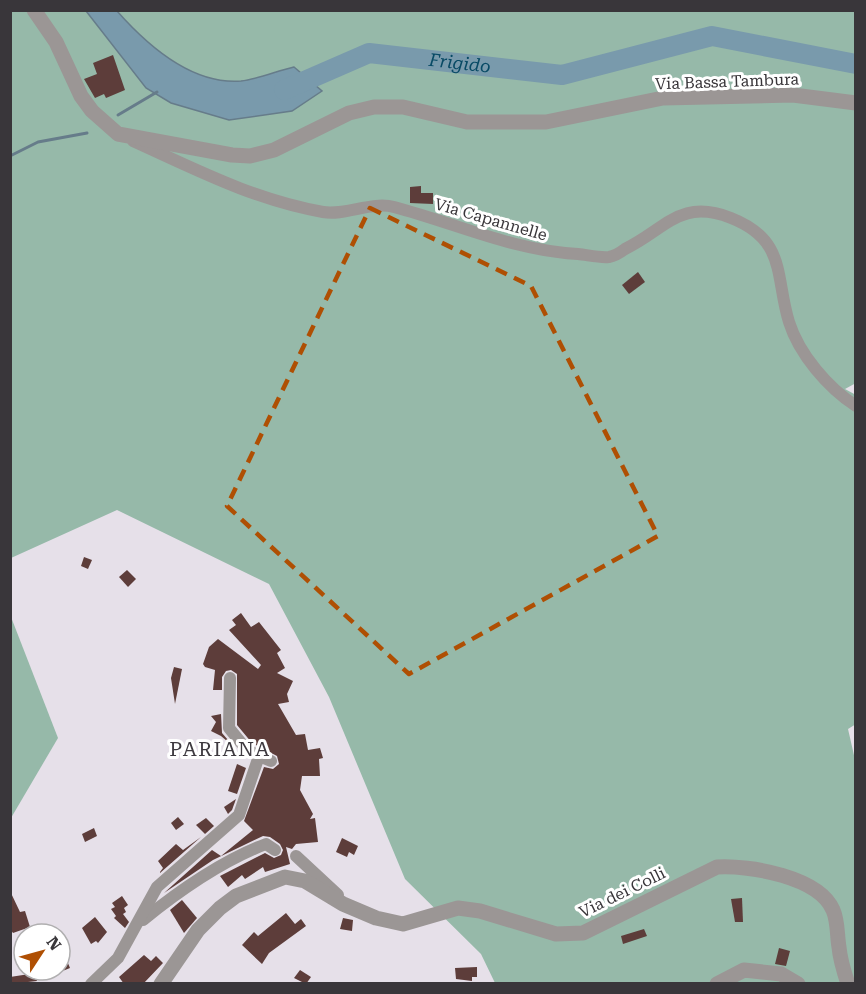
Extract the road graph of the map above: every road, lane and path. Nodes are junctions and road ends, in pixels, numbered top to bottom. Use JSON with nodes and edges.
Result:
{"nodes":[{"id":1,"x":34,"y":10,"type":"edge"},
{"id":2,"x":855,"y":103,"type":"edge"},
{"id":3,"x":118,"y":134,"type":"junction"},
{"id":4,"x":855,"y":406,"type":"edge"},
{"id":5,"x":230,"y":678,"type":"dead end"},
{"id":6,"x":275,"y":850,"type":"dead end"},
{"id":7,"x":296,"y":856,"type":"dead end"},
{"id":8,"x":343,"y":904,"type":"junction"},
{"id":9,"x":140,"y":922,"type":"junction"},
{"id":10,"x":91,"y":984,"type":"edge"},
{"id":11,"x":161,"y":984,"type":"edge"},
{"id":12,"x":717,"y":984,"type":"edge"},
{"id":13,"x":798,"y":984,"type":"edge"},
{"id":14,"x":848,"y":984,"type":"edge"}],
"edges":[{"from":1,"to":3,"type":"street"},
{"from":2,"to":3,"type":"street","name":"Via Bassa Tambura"},
{"from":3,"to":4,"type":"street","name":"Via Capannelle"},
{"from":5,"to":9,"type":"street"},
{"from":6,"to":9,"type":"street"},
{"from":7,"to":8,"type":"street"},
{"from":8,"to":11,"type":"street","name":"Via dei Colli"},
{"from":8,"to":14,"type":"street","name":"Via dei Colli"},
{"from":9,"to":10,"type":"street"},
{"from":12,"to":13,"type":"street"}]}
